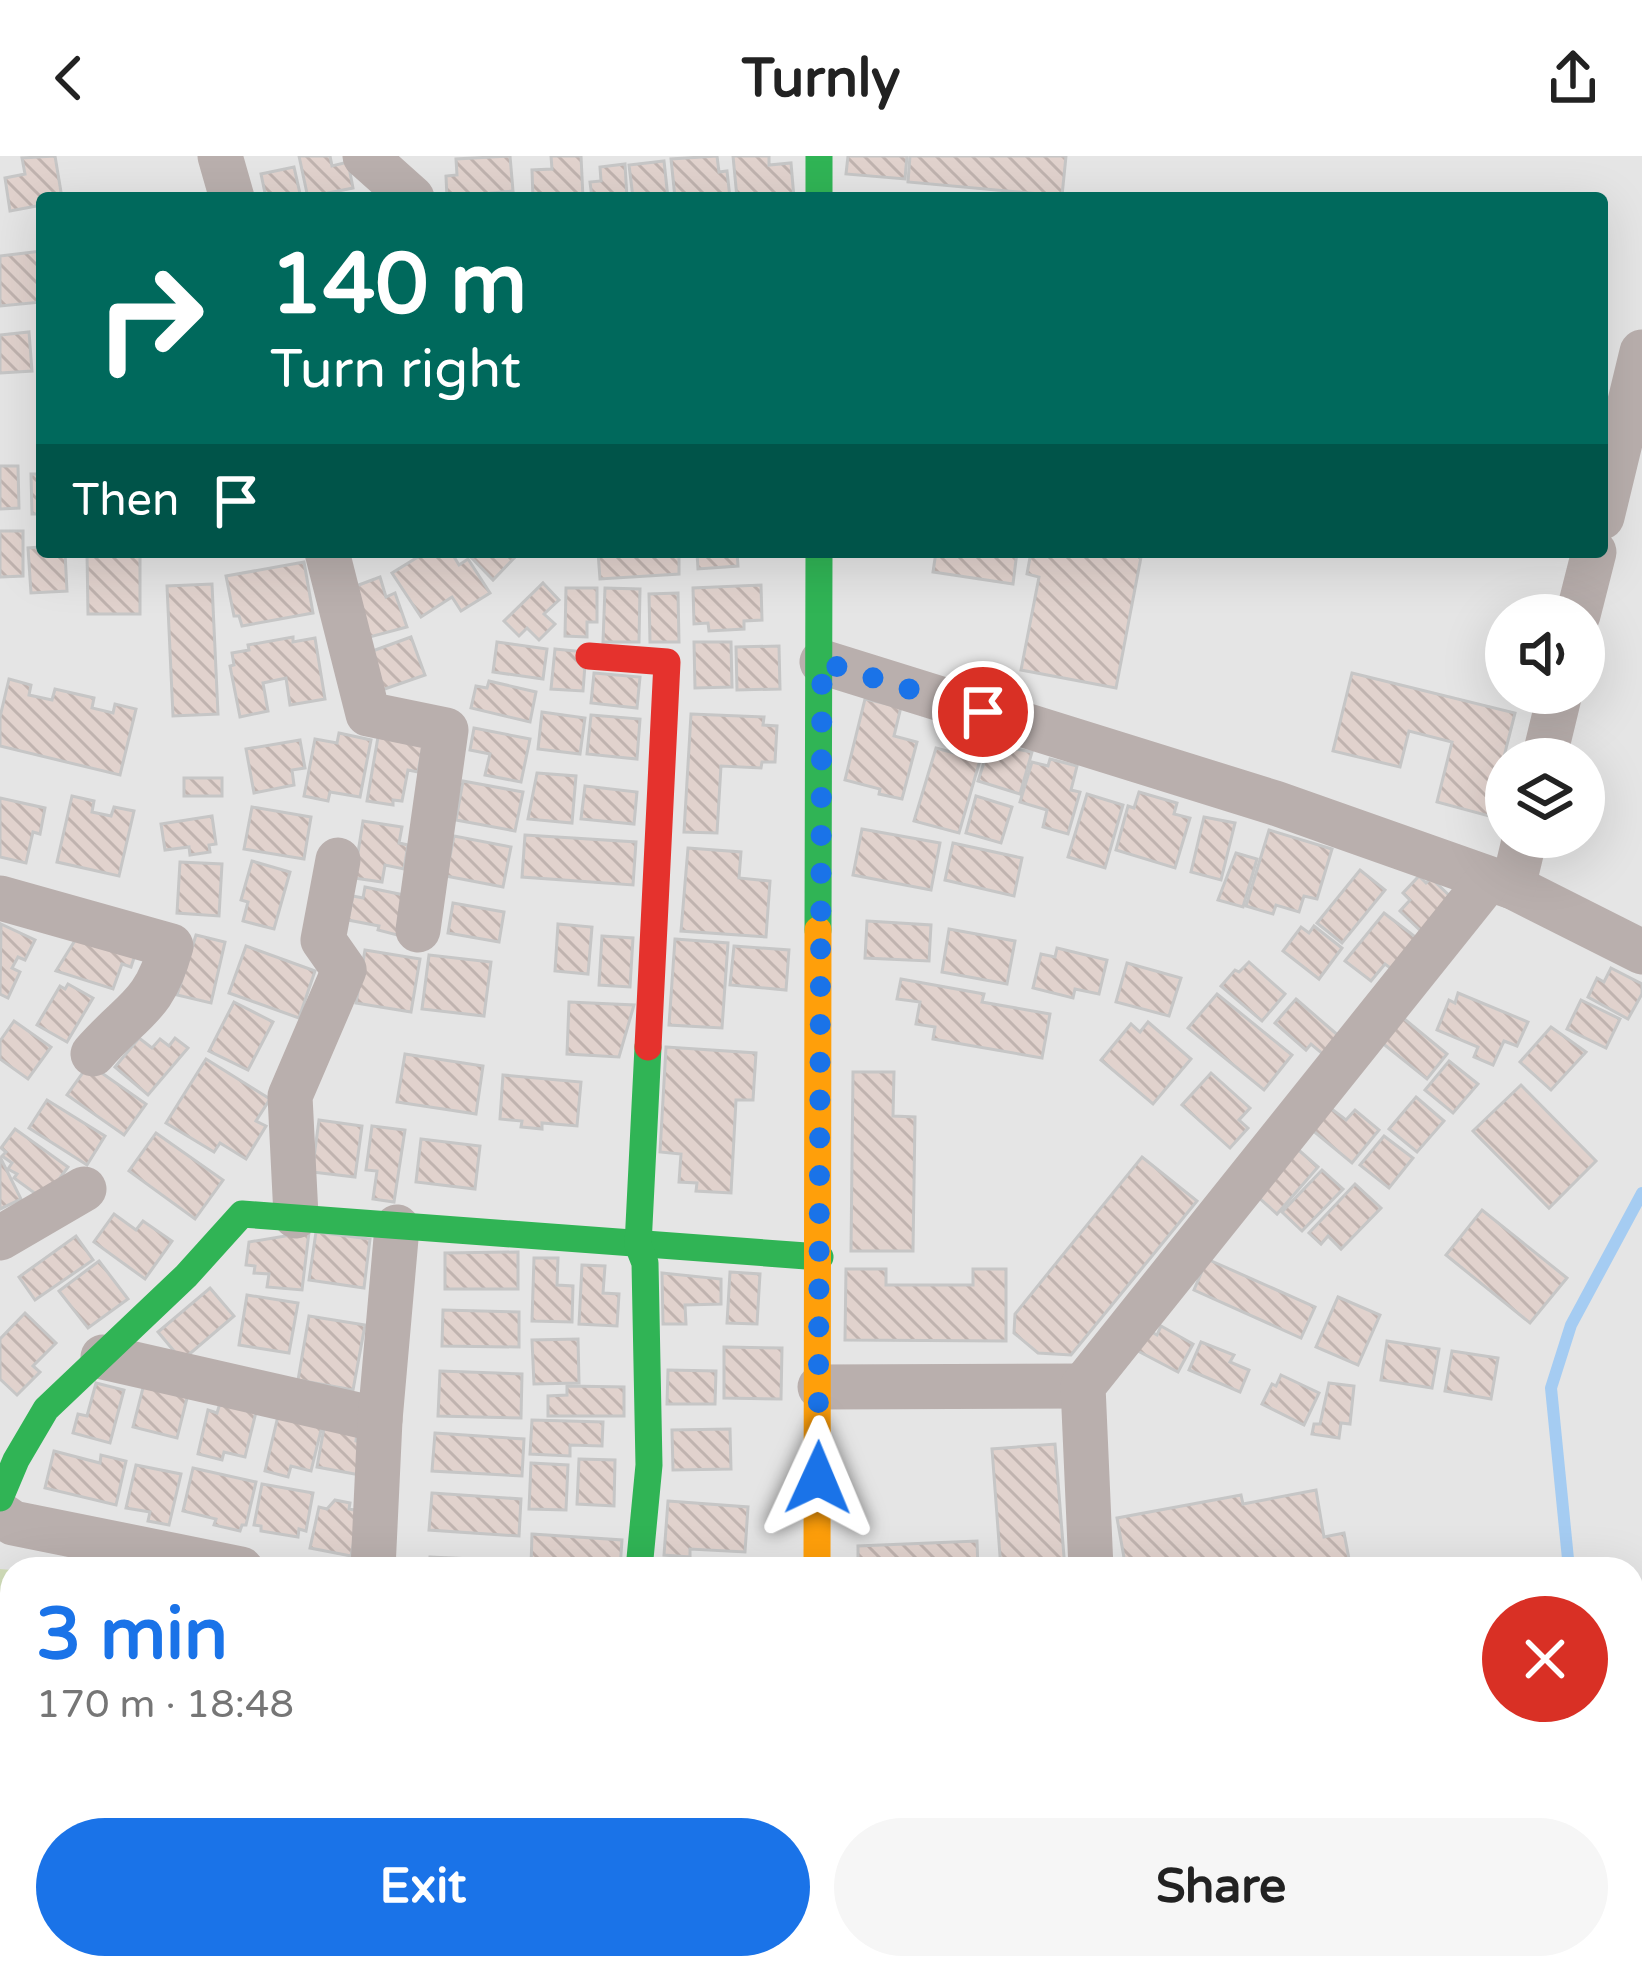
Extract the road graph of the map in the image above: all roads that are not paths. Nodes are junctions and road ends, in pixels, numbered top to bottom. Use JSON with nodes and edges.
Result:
{"nodes":[{"id":1,"x":220,"y":156,"type":"edge"},
{"id":2,"x":819,"y":156,"type":"edge"},
{"id":3,"x":230,"y":192,"type":"edge"},
{"id":4,"x":819,"y":192,"type":"edge"},
{"id":5,"x":1642,"y":352,"type":"edge"},
{"id":6,"x":1608,"y":493,"type":"edge"},
{"id":7,"x":820,"y":558,"type":"edge"},
{"id":8,"x":1593,"y":558,"type":"edge"},
{"id":9,"x":342,"y":560,"type":"edge"},
{"id":10,"x":1584,"y":594,"type":"edge"},
{"id":11,"x":589,"y":656,"type":"dead end"},
{"id":12,"x":822,"y":662,"type":"junction"},
{"id":13,"x":1514,"y":858,"type":"edge"},
{"id":14,"x":338,"y":860,"type":"dead end"},
{"id":15,"x":1500,"y":884,"type":"junction"},
{"id":16,"x":0,"y":898,"type":"edge"},
{"id":17,"x":418,"y":930,"type":"dead end"},
{"id":18,"x":1642,"y":952,"type":"edge"},
{"id":19,"x":93,"y":1054,"type":"dead end"},
{"id":20,"x":84,"y":1189,"type":"dead end"},
{"id":21,"x":296,"y":1216,"type":"junction"},
{"id":22,"x":397,"y":1227,"type":"junction"},
{"id":23,"x":0,"y":1238,"type":"edge"},
{"id":24,"x":638,"y":1245,"type":"junction"},
{"id":25,"x":820,"y":1257,"type":"junction"},
{"id":26,"x":103,"y":1358,"type":"junction"},
{"id":27,"x":1083,"y":1386,"type":"junction"},
{"id":28,"x":820,"y":1388,"type":"junction"},
{"id":29,"x":380,"y":1420,"type":"junction"},
{"id":30,"x":0,"y":1498,"type":"edge"},
{"id":31,"x":0,"y":1514,"type":"edge"},
{"id":32,"x":145,"y":1557,"type":"edge"},
{"id":33,"x":374,"y":1557,"type":"edge"},
{"id":34,"x":640,"y":1557,"type":"edge"},
{"id":35,"x":817,"y":1557,"type":"edge"},
{"id":36,"x":1090,"y":1557,"type":"edge"}],
"edges":[{"from":1,"to":3,"type":"street"},
{"from":2,"to":4,"type":"street"},
{"from":5,"to":6,"type":"street"},
{"from":7,"to":12,"type":"street"},
{"from":8,"to":10,"type":"street"},
{"from":9,"to":17,"type":"street"},
{"from":11,"to":24,"type":"street"},
{"from":12,"to":15,"type":"street"},
{"from":12,"to":25,"type":"street"},
{"from":13,"to":15,"type":"street"},
{"from":14,"to":21,"type":"street"},
{"from":15,"to":18,"type":"street"},
{"from":15,"to":27,"type":"street"},
{"from":16,"to":19,"type":"street"},
{"from":20,"to":23,"type":"street"},
{"from":21,"to":22,"type":"street"},
{"from":21,"to":26,"type":"street"},
{"from":22,"to":24,"type":"street"},
{"from":22,"to":29,"type":"street"},
{"from":24,"to":25,"type":"street"},
{"from":24,"to":34,"type":"street"},
{"from":25,"to":28,"type":"street"},
{"from":26,"to":29,"type":"street"},
{"from":26,"to":30,"type":"street"},
{"from":27,"to":28,"type":"street"},
{"from":27,"to":36,"type":"street"},
{"from":28,"to":35,"type":"street"},
{"from":29,"to":33,"type":"street"},
{"from":31,"to":32,"type":"street"}]}
